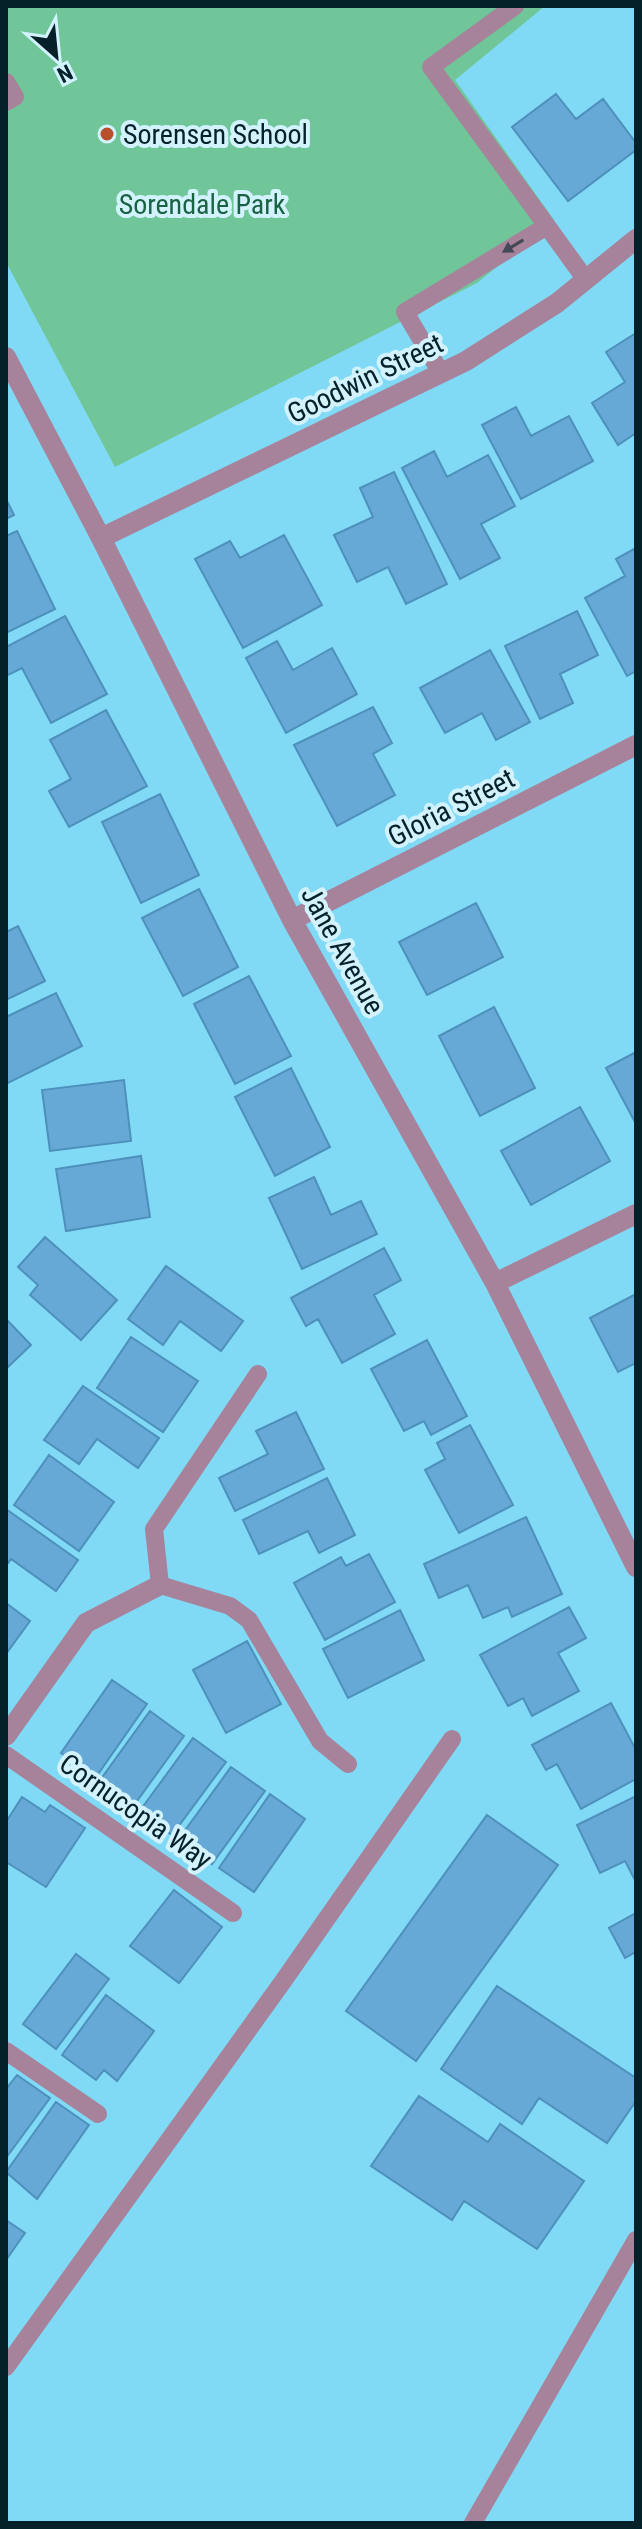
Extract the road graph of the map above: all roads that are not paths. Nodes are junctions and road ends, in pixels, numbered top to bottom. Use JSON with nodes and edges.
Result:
{"nodes":[{"id":1,"x":515,"y":6,"type":"edge"},
{"id":2,"x":6,"y":82,"type":"edge"},
{"id":3,"x":6,"y":102,"type":"edge"},
{"id":4,"x":547,"y":226,"type":"junction"},
{"id":5,"x":636,"y":239,"type":"edge"},
{"id":6,"x":586,"y":280,"type":"junction"},
{"id":7,"x":6,"y":357,"type":"edge"},
{"id":8,"x":441,"y":373,"type":"junction"},
{"id":9,"x":101,"y":538,"type":"junction"},
{"id":10,"x":636,"y":745,"type":"edge"},
{"id":11,"x":292,"y":920,"type":"junction"},
{"id":12,"x":636,"y":1214,"type":"edge"},
{"id":13,"x":495,"y":1283,"type":"junction"},
{"id":14,"x":258,"y":1374,"type":"dead end"},
{"id":15,"x":636,"y":1567,"type":"edge"},
{"id":16,"x":160,"y":1585,"type":"junction"},
{"id":17,"x":6,"y":1736,"type":"edge"},
{"id":18,"x":452,"y":1739,"type":"dead end"},
{"id":19,"x":6,"y":1755,"type":"edge"},
{"id":20,"x":348,"y":1764,"type":"dead end"},
{"id":21,"x":233,"y":1913,"type":"dead end"},
{"id":22,"x":6,"y":2051,"type":"edge"},
{"id":23,"x":98,"y":2114,"type":"dead end"},
{"id":24,"x":636,"y":2240,"type":"edge"},
{"id":25,"x":6,"y":2367,"type":"edge"},
{"id":26,"x":473,"y":2523,"type":"edge"}],
"edges":[{"from":1,"to":4,"type":"lane"},
{"from":2,"to":3,"type":"lane"},
{"from":4,"to":6,"type":"lane"},
{"from":4,"to":8,"type":"lane","one_way":true},
{"from":5,"to":6,"type":"street","name":"Goodwin Street"},
{"from":6,"to":8,"type":"street","name":"Goodwin Street"},
{"from":7,"to":9,"type":"street","name":"Jane Avenue"},
{"from":8,"to":9,"type":"street","name":"Goodwin Street"},
{"from":9,"to":11,"type":"street","name":"Jane Avenue"},
{"from":10,"to":11,"type":"street","name":"Gloria Street"},
{"from":11,"to":13,"type":"street","name":"Jane Avenue"},
{"from":12,"to":13,"type":"street"},
{"from":13,"to":15,"type":"street","name":"Jane Avenue"},
{"from":14,"to":16,"type":"lane"},
{"from":16,"to":17,"type":"street"},
{"from":16,"to":20,"type":"lane"},
{"from":18,"to":25,"type":"lane"},
{"from":19,"to":21,"type":"lane","name":"Cornucopia Way"},
{"from":22,"to":23,"type":"lane"},
{"from":24,"to":26,"type":"lane"}]}
